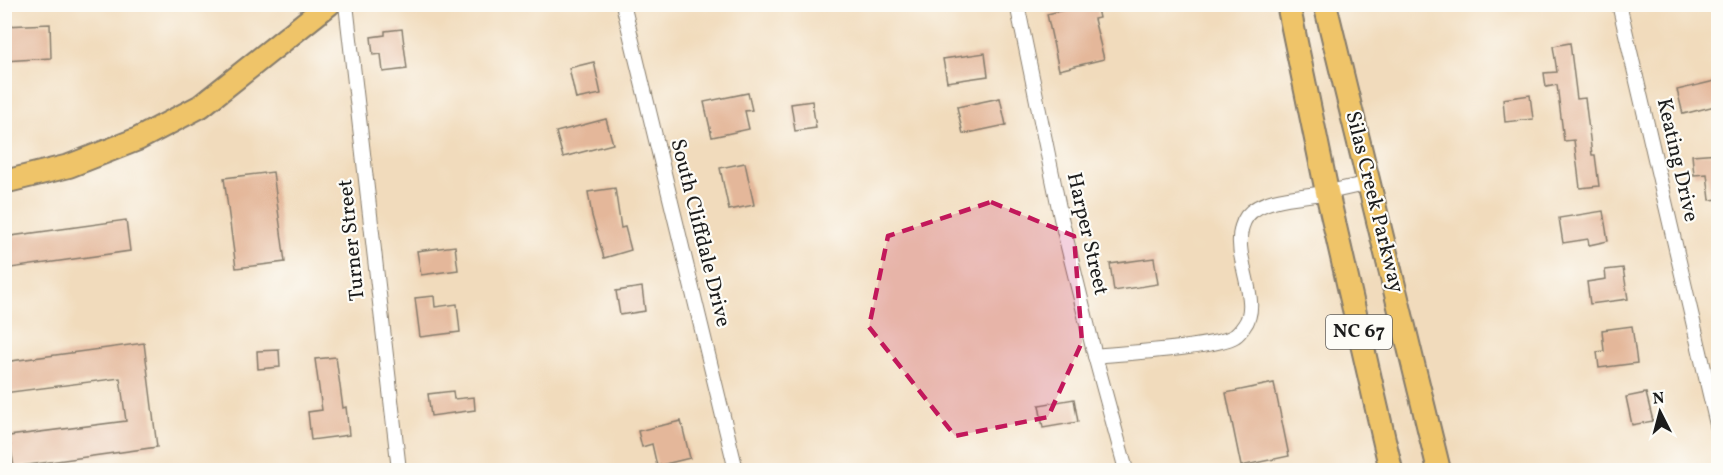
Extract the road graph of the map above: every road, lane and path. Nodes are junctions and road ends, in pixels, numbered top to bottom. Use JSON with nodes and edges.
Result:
{"nodes":[{"id":1,"x":329,"y":4,"type":"edge"},
{"id":2,"x":346,"y":4,"type":"edge"},
{"id":3,"x":623,"y":4,"type":"edge"},
{"id":4,"x":1017,"y":4,"type":"edge"},
{"id":5,"x":1288,"y":4,"type":"edge"},
{"id":6,"x":1325,"y":4,"type":"edge"},
{"id":7,"x":1618,"y":4,"type":"edge"},
{"id":8,"x":4,"y":182,"type":"edge"},
{"id":9,"x":1369,"y":183,"type":"junction"},
{"id":10,"x":1327,"y":192,"type":"junction"},
{"id":11,"x":1095,"y":356,"type":"junction"},
{"id":12,"x":1719,"y":429,"type":"edge"},
{"id":13,"x":399,"y":471,"type":"edge"},
{"id":14,"x":736,"y":471,"type":"edge"},
{"id":15,"x":1126,"y":471,"type":"edge"},
{"id":16,"x":1391,"y":471,"type":"edge"},
{"id":17,"x":1439,"y":471,"type":"edge"}],
"edges":[{"from":1,"to":8,"type":"main road"},
{"from":2,"to":13,"type":"street","name":"Turner Street"},
{"from":3,"to":14,"type":"street","name":"South Cliffdale Drive"},
{"from":4,"to":11,"type":"street","name":"Harper Street"},
{"from":5,"to":10,"type":"main road","name":"Silas Creek Parkway","number":"NC 67"},
{"from":6,"to":9,"type":"main road","name":"Silas Creek Parkway","number":"NC 67"},
{"from":7,"to":12,"type":"street","name":"Keating Drive"},
{"from":9,"to":10,"type":"street"},
{"from":9,"to":17,"type":"main road","name":"Silas Creek Parkway","number":"NC 67"},
{"from":10,"to":11,"type":"street"},
{"from":10,"to":16,"type":"main road","name":"Silas Creek Parkway","number":"NC 67"},
{"from":11,"to":15,"type":"street","name":"Harper Street"}]}
